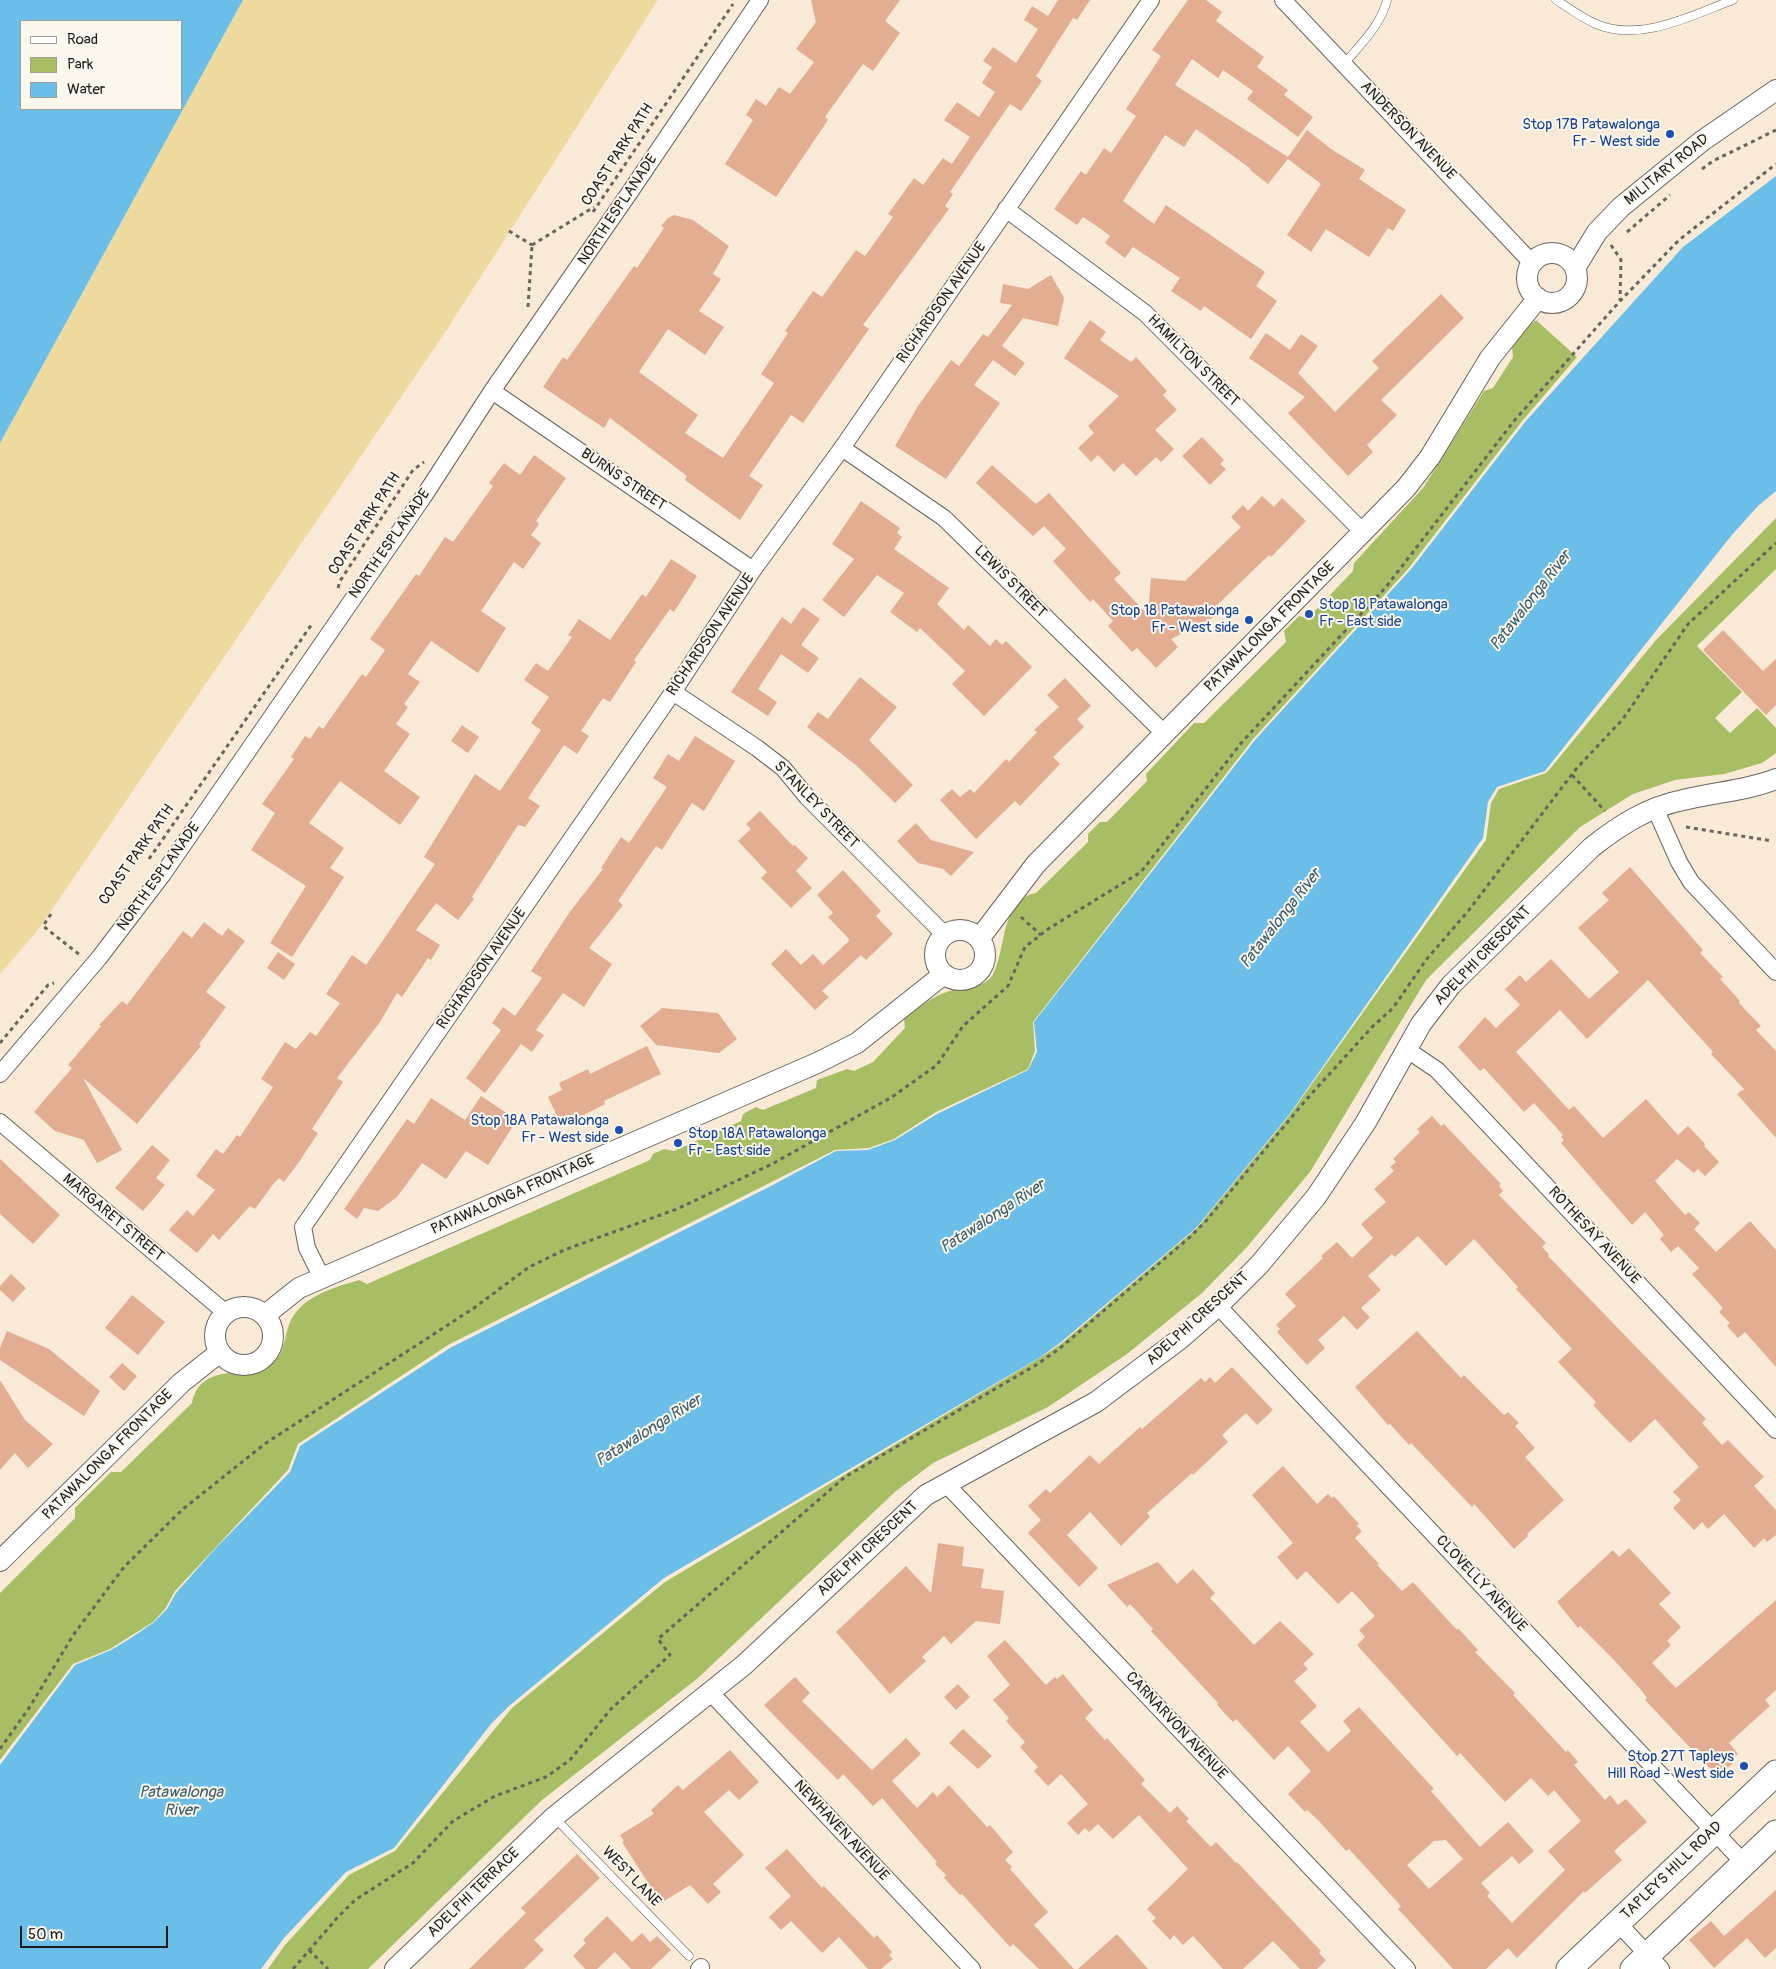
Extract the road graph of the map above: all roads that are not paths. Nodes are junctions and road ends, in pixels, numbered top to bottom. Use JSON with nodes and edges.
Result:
{"nodes":[{"id":1,"x":760,"y":0,"type":"edge"},
{"id":2,"x":1151,"y":0,"type":"edge"},
{"id":3,"x":1283,"y":0,"type":"edge"},
{"id":4,"x":1387,"y":0,"type":"edge"},
{"id":5,"x":1556,"y":0,"type":"edge"},
{"id":6,"x":1733,"y":0,"type":"edge"},
{"id":7,"x":1344,"y":64,"type":"junction"},
{"id":8,"x":1776,"y":90,"type":"edge"},
{"id":9,"x":1006,"y":209,"type":"junction"},
{"id":10,"x":1532,"y":263,"type":"junction"},
{"id":11,"x":1575,"y":268,"type":"junction"},
{"id":12,"x":1538,"y":298,"type":"junction"},
{"id":13,"x":492,"y":391,"type":"junction"},
{"id":14,"x":842,"y":448,"type":"junction"},
{"id":15,"x":1364,"y":533,"type":"junction"},
{"id":16,"x":754,"y":570,"type":"junction"},
{"id":17,"x":673,"y":692,"type":"junction"},
{"id":18,"x":1164,"y":733,"type":"junction"},
{"id":19,"x":1776,"y":779,"type":"edge"},
{"id":20,"x":1656,"y":808,"type":"junction"},
{"id":21,"x":945,"y":935,"type":"junction"},
{"id":22,"x":979,"y":939,"type":"junction"},
{"id":23,"x":1776,"y":972,"type":"edge"},
{"id":24,"x":944,"y":974,"type":"junction"},
{"id":25,"x":1406,"y":1049,"type":"junction"},
{"id":26,"x":0,"y":1074,"type":"edge"},
{"id":27,"x":0,"y":1122,"type":"edge"},
{"id":28,"x":322,"y":1278,"type":"junction"},
{"id":29,"x":1218,"y":1306,"type":"junction"},
{"id":30,"x":226,"y":1313,"type":"junction"},
{"id":31,"x":265,"y":1315,"type":"junction"},
{"id":32,"x":220,"y":1352,"type":"junction"},
{"id":33,"x":1776,"y":1430,"type":"edge"},
{"id":34,"x":946,"y":1484,"type":"junction"},
{"id":35,"x":0,"y":1561,"type":"edge"},
{"id":36,"x":711,"y":1693,"type":"junction"},
{"id":37,"x":1776,"y":1773,"type":"edge"},
{"id":38,"x":554,"y":1817,"type":"junction"},
{"id":39,"x":1715,"y":1831,"type":"junction"},
{"id":40,"x":1776,"y":1833,"type":"edge"},
{"id":41,"x":1744,"y":1863,"type":"junction"},
{"id":42,"x":1618,"y":1923,"type":"junction"},
{"id":43,"x":1648,"y":1964,"type":"edge"},
{"id":44,"x":698,"y":1965,"type":"edge"},
{"id":45,"x":395,"y":1969,"type":"edge"},
{"id":46,"x":972,"y":1969,"type":"edge"},
{"id":47,"x":1407,"y":1969,"type":"edge"},
{"id":48,"x":1569,"y":1969,"type":"edge"}],
"edges":[{"from":1,"to":13,"type":"street","name":"NORTH ESPLANADE"},
{"from":2,"to":9,"type":"street","name":"RICHARDSON AVENUE"},
{"from":3,"to":7,"type":"street","name":"ANDERSON AVENUE"},
{"from":4,"to":7,"type":"lane"},
{"from":5,"to":6,"type":"lane"},
{"from":7,"to":10,"type":"street","name":"ANDERSON AVENUE"},
{"from":8,"to":11,"type":"street","name":"MILITARY ROAD"},
{"from":9,"to":14,"type":"street","name":"RICHARDSON AVENUE"},
{"from":9,"to":15,"type":"street","name":"HAMILTON STREET"},
{"from":10,"to":11,"type":"street"},
{"from":10,"to":12,"type":"street"},
{"from":11,"to":12,"type":"street"},
{"from":12,"to":15,"type":"street","name":"PATAWALONGA FRONTAGE"},
{"from":13,"to":16,"type":"street","name":"BURNS STREET"},
{"from":13,"to":26,"type":"street","name":"NORTH ESPLANADE"},
{"from":14,"to":16,"type":"street","name":"RICHARDSON AVENUE"},
{"from":14,"to":18,"type":"street","name":"LEWIS STREET"},
{"from":15,"to":18,"type":"street","name":"PATAWALONGA FRONTAGE"},
{"from":16,"to":17,"type":"street","name":"RICHARDSON AVENUE"},
{"from":17,"to":21,"type":"street","name":"STANLEY STREET"},
{"from":17,"to":28,"type":"street","name":"RICHARDSON AVENUE"},
{"from":18,"to":22,"type":"street","name":"PATAWALONGA FRONTAGE"},
{"from":19,"to":20,"type":"street","name":"ADELPHI CRESCENT"},
{"from":20,"to":23,"type":"street"},
{"from":20,"to":25,"type":"street","name":"ADELPHI CRESCENT"},
{"from":21,"to":22,"type":"street"},
{"from":21,"to":24,"type":"street"},
{"from":22,"to":24,"type":"street"},
{"from":24,"to":28,"type":"street","name":"PATAWALONGA FRONTAGE"},
{"from":25,"to":29,"type":"street","name":"ADELPHI CRESCENT"},
{"from":25,"to":33,"type":"street","name":"ROTHESAY AVENUE"},
{"from":27,"to":30,"type":"street","name":"MARGARET STREET"},
{"from":28,"to":31,"type":"street","name":"PATAWALONGA FRONTAGE"},
{"from":29,"to":34,"type":"street","name":"ADELPHI CRESCENT"},
{"from":29,"to":39,"type":"street","name":"CLOVELLY AVENUE"},
{"from":30,"to":31,"type":"street"},
{"from":30,"to":32,"type":"street"},
{"from":31,"to":32,"type":"street"},
{"from":32,"to":35,"type":"street","name":"PATAWALONGA FRONTAGE"},
{"from":34,"to":36,"type":"street","name":"ADELPHI CRESCENT"},
{"from":34,"to":47,"type":"street","name":"CARNARVON AVENUE"},
{"from":36,"to":38,"type":"street","name":"ADELPHI CRESCENT"},
{"from":36,"to":46,"type":"street","name":"NEWHAVEN AVENUE"},
{"from":37,"to":39,"type":"main road","name":"TAPLEYS HILL ROAD"},
{"from":38,"to":44,"type":"lane","name":"WEST LANE"},
{"from":38,"to":45,"type":"street","name":"ADELPHI TERRACE"},
{"from":39,"to":41,"type":"street","name":"CLOVELLY AVENUE"},
{"from":39,"to":42,"type":"main road","name":"TAPLEYS HILL ROAD"},
{"from":40,"to":41,"type":"main road"},
{"from":41,"to":43,"type":"main road"},
{"from":42,"to":43,"type":"street"},
{"from":42,"to":48,"type":"main road","name":"TAPLEYS HILL ROAD"}]}
